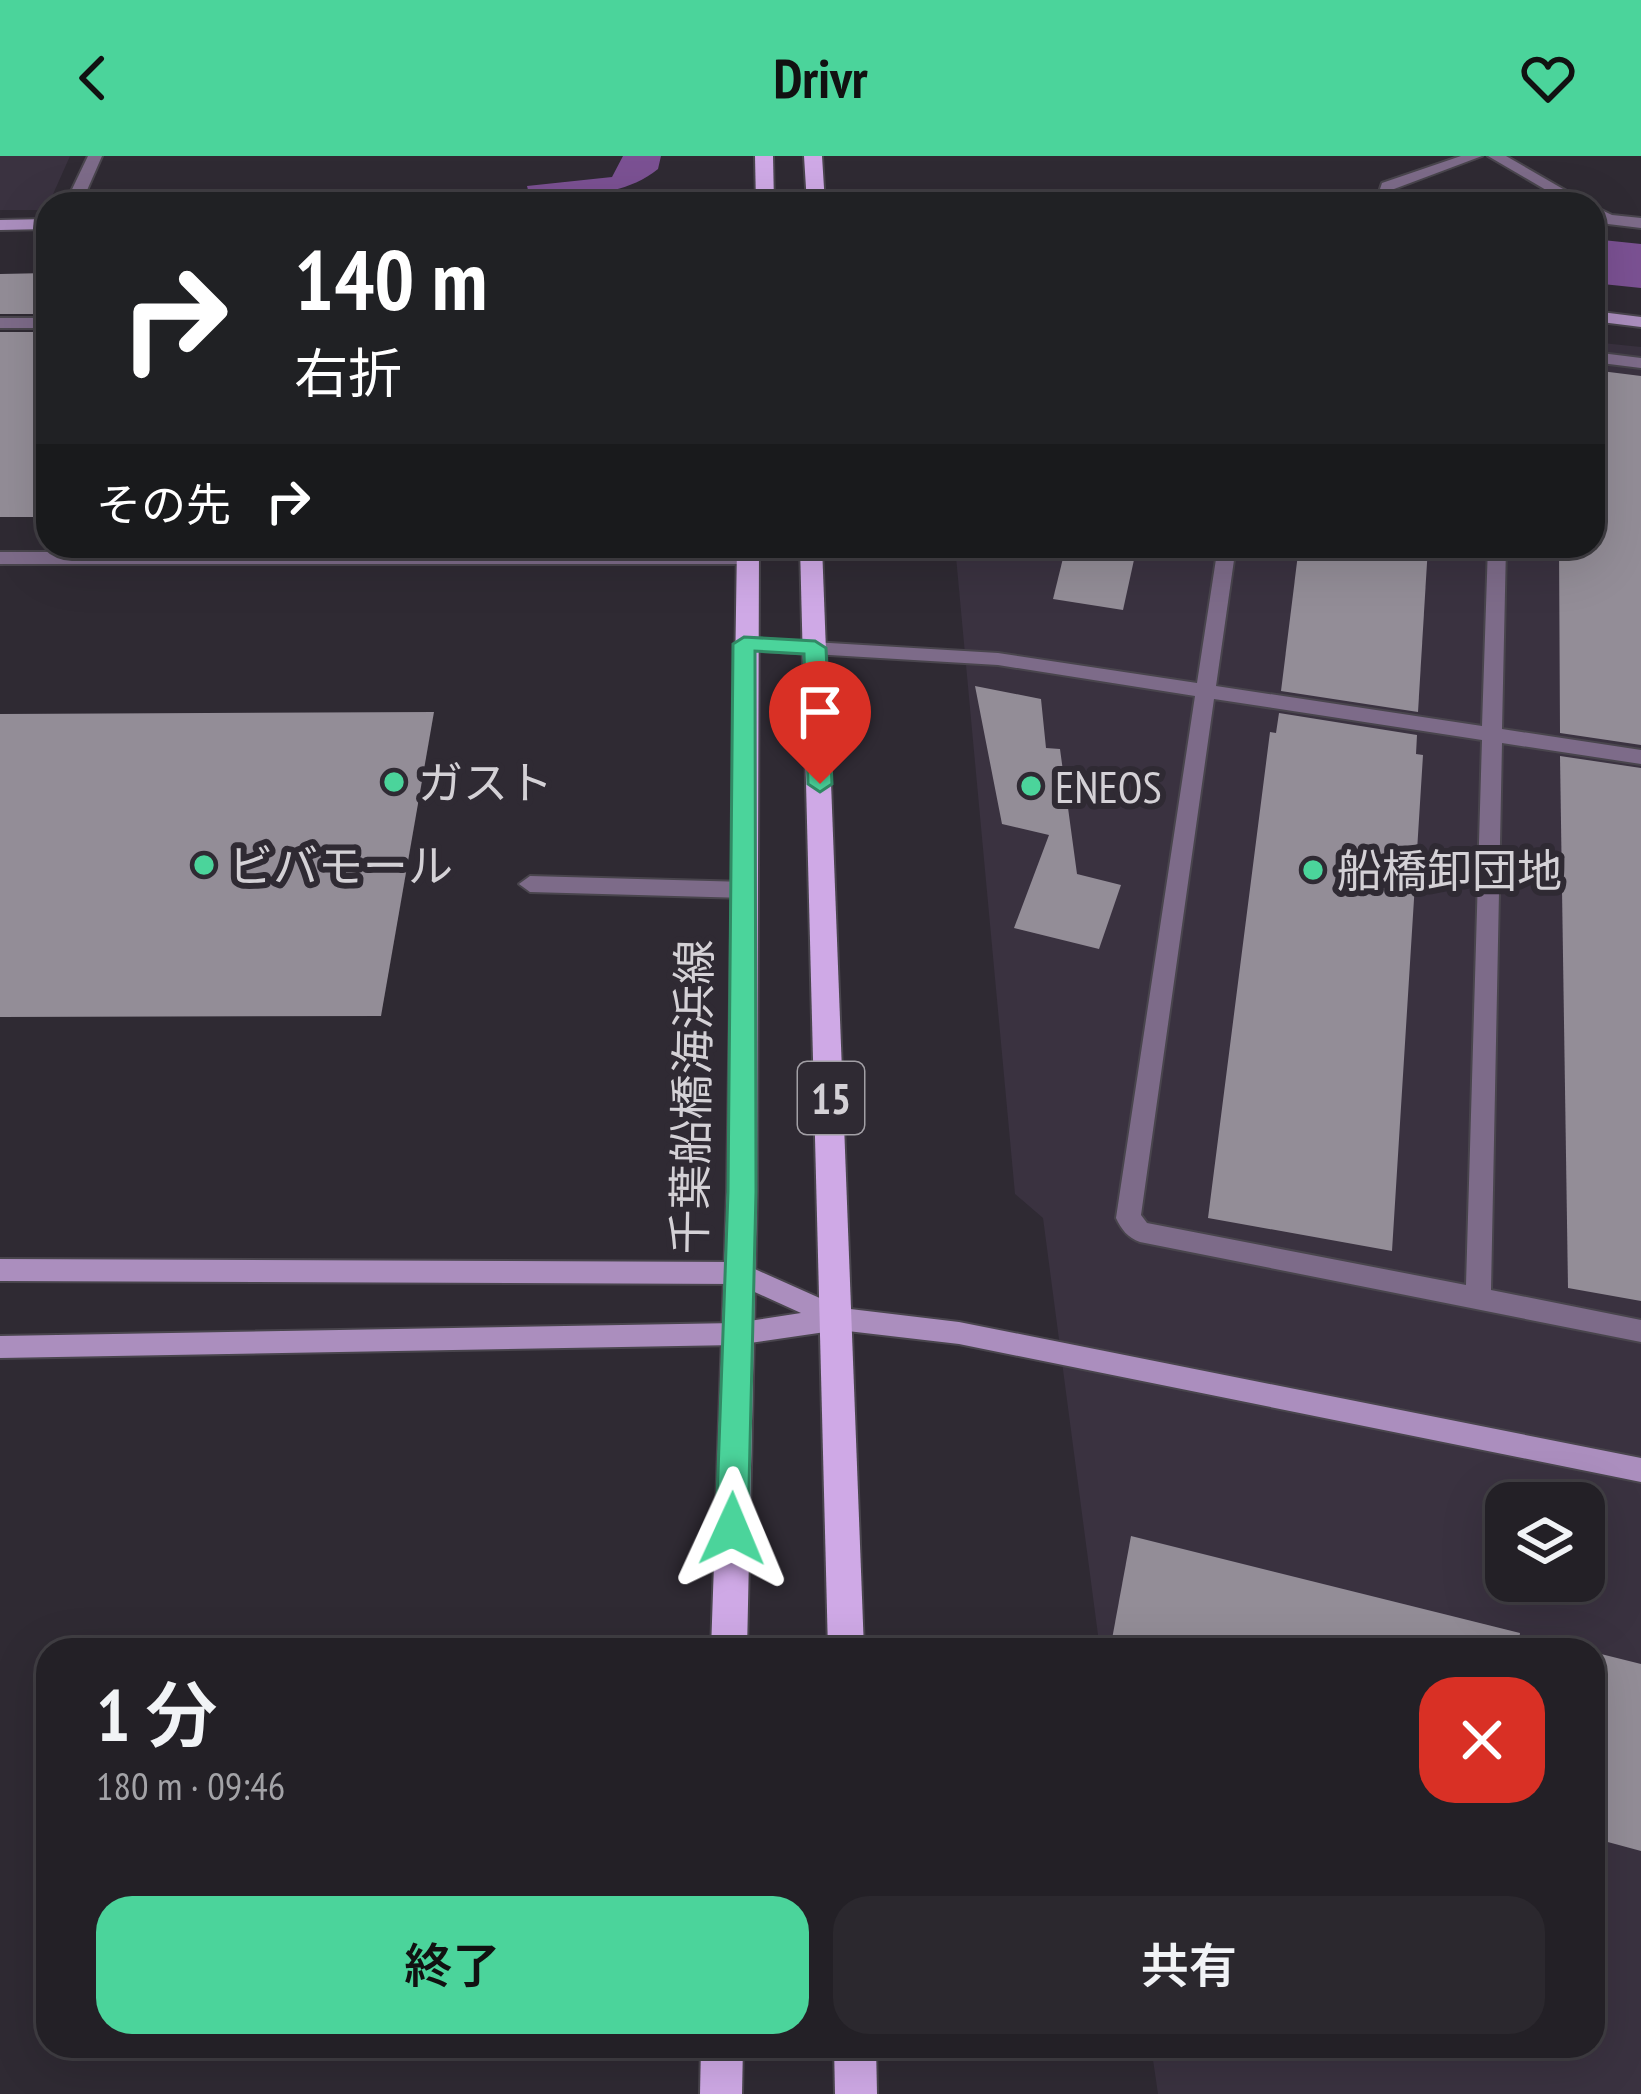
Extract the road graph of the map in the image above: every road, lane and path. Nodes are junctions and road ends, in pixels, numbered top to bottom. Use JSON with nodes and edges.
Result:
{"nodes":[{"id":1,"x":95,"y":156,"type":"edge"},
{"id":2,"x":764,"y":156,"type":"edge"},
{"id":3,"x":813,"y":156,"type":"edge"},
{"id":4,"x":1475,"y":156,"type":"edge"},
{"id":5,"x":1495,"y":156,"type":"edge"},
{"id":6,"x":78,"y":192,"type":"edge"},
{"id":7,"x":765,"y":192,"type":"edge"},
{"id":8,"x":815,"y":192,"type":"edge"},
{"id":9,"x":1386,"y":192,"type":"edge"},
{"id":10,"x":1560,"y":192,"type":"edge"},
{"id":11,"x":1641,"y":205,"type":"edge"},
{"id":12,"x":1605,"y":214,"type":"edge"},
{"id":13,"x":1605,"y":216,"type":"edge"},
{"id":14,"x":1641,"y":223,"type":"edge"},
{"id":15,"x":36,"y":224,"type":"edge"},
{"id":16,"x":0,"y":225,"type":"edge"},
{"id":17,"x":1605,"y":318,"type":"edge"},
{"id":18,"x":1641,"y":322,"type":"edge"},
{"id":19,"x":0,"y":323,"type":"edge"},
{"id":20,"x":36,"y":323,"type":"edge"},
{"id":21,"x":1605,"y":358,"type":"edge"},
{"id":22,"x":1641,"y":363,"type":"edge"},
{"id":23,"x":0,"y":558,"type":"edge"},
{"id":24,"x":36,"y":558,"type":"edge"},
{"id":25,"x":747,"y":558,"type":"edge"},
{"id":26,"x":812,"y":558,"type":"edge"},
{"id":27,"x":1225,"y":558,"type":"edge"},
{"id":28,"x":1497,"y":558,"type":"edge"},
{"id":29,"x":744,"y":644,"type":"junction"},
{"id":30,"x":815,"y":648,"type":"junction"},
{"id":31,"x":1203,"y":691,"type":"junction"},
{"id":32,"x":1494,"y":735,"type":"junction"},
{"id":33,"x":1641,"y":757,"type":"edge"},
{"id":34,"x":530,"y":884,"type":"dead end"},
{"id":35,"x":746,"y":890,"type":"junction"},
{"id":36,"x":0,"y":1270,"type":"edge"},
{"id":37,"x":740,"y":1273,"type":"junction"},
{"id":38,"x":1478,"y":1300,"type":"junction"},
{"id":39,"x":839,"y":1319,"type":"junction"},
{"id":40,"x":1641,"y":1331,"type":"edge"},
{"id":41,"x":736,"y":1334,"type":"junction"},
{"id":42,"x":0,"y":1347,"type":"edge"},
{"id":43,"x":1641,"y":1470,"type":"edge"},
{"id":44,"x":729,"y":1638,"type":"edge"},
{"id":45,"x":847,"y":1638,"type":"edge"},
{"id":46,"x":722,"y":2058,"type":"edge"},
{"id":47,"x":855,"y":2058,"type":"edge"},
{"id":48,"x":721,"y":2094,"type":"edge"},
{"id":49,"x":856,"y":2094,"type":"edge"}],
"edges":[{"from":1,"to":6,"type":"street"},
{"from":2,"to":7,"type":"main road"},
{"from":3,"to":8,"type":"main road"},
{"from":4,"to":9,"type":"street"},
{"from":5,"to":10,"type":"street"},
{"from":11,"to":12,"type":"street"},
{"from":13,"to":14,"type":"street"},
{"from":15,"to":16,"type":"street"},
{"from":17,"to":18,"type":"street"},
{"from":19,"to":20,"type":"street"},
{"from":21,"to":22,"type":"street"},
{"from":23,"to":24,"type":"street"},
{"from":25,"to":29,"type":"main road","name":"千葉船橋海浜線","number":"15"},
{"from":26,"to":30,"type":"main road","number":"15"},
{"from":27,"to":31,"type":"street"},
{"from":28,"to":32,"type":"street"},
{"from":29,"to":30,"type":"street"},
{"from":29,"to":35,"type":"main road","name":"千葉船橋海浜線","number":"15"},
{"from":30,"to":31,"type":"street"},
{"from":30,"to":39,"type":"main road","number":"15"},
{"from":31,"to":32,"type":"street"},
{"from":31,"to":38,"type":"street"},
{"from":32,"to":33,"type":"street"},
{"from":32,"to":38,"type":"street"},
{"from":34,"to":35,"type":"street"},
{"from":35,"to":37,"type":"main road","name":"千葉船橋海浜線","number":"15"},
{"from":36,"to":37,"type":"street"},
{"from":37,"to":39,"type":"street"},
{"from":37,"to":41,"type":"main road","name":"千葉船橋海浜線","number":"15"},
{"from":38,"to":40,"type":"street"},
{"from":39,"to":41,"type":"street"},
{"from":39,"to":43,"type":"street"},
{"from":39,"to":45,"type":"main road","number":"15"},
{"from":41,"to":42,"type":"street"},
{"from":41,"to":44,"type":"main road","name":"千葉船橋海浜線","number":"15"},
{"from":46,"to":48,"type":"main road"},
{"from":47,"to":49,"type":"main road"}]}
